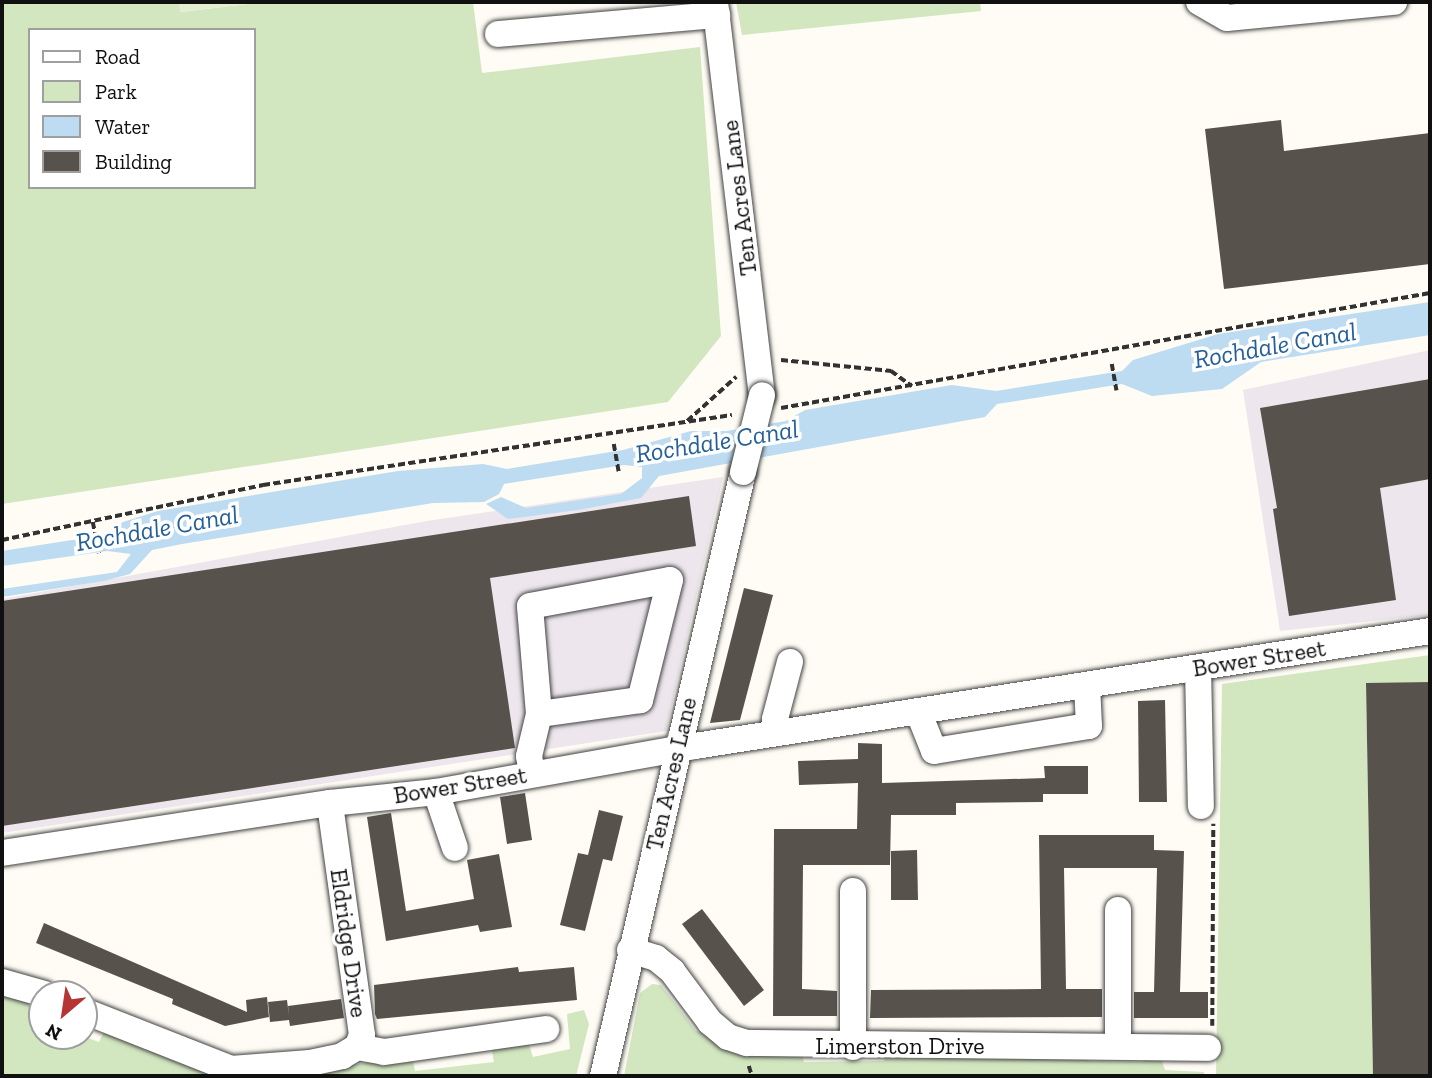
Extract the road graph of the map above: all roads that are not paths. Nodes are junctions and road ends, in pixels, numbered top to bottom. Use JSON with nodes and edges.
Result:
{"nodes":[{"id":1,"x":1199,"y":2,"type":"edge"},
{"id":2,"x":1394,"y":2,"type":"edge"},
{"id":3,"x":716,"y":8,"type":"edge"},
{"id":4,"x":498,"y":34,"type":"dead end"},
{"id":5,"x":1430,"y":631,"type":"edge"},
{"id":6,"x":790,"y":662,"type":"dead end"},
{"id":7,"x":1198,"y":668,"type":"junction"},
{"id":8,"x":1087,"y":685,"type":"junction"},
{"id":9,"x":918,"y":711,"type":"junction"},
{"id":10,"x":539,"y":714,"type":"junction"},
{"id":11,"x":777,"y":733,"type":"junction"},
{"id":12,"x":677,"y":749,"type":"junction"},
{"id":13,"x":532,"y":773,"type":"junction"},
{"id":14,"x":436,"y":792,"type":"junction"},
{"id":15,"x":330,"y":803,"type":"junction"},
{"id":16,"x":1201,"y":806,"type":"road end"},
{"id":17,"x":456,"y":848,"type":"dead end"},
{"id":18,"x":2,"y":853,"type":"edge"},
{"id":19,"x":853,"y":891,"type":"dead end"},
{"id":20,"x":1118,"y":910,"type":"dead end"},
{"id":21,"x":630,"y":950,"type":"junction"},
{"id":22,"x":2,"y":982,"type":"edge"},
{"id":23,"x":28,"y":989,"type":"edge"},
{"id":24,"x":98,"y":1017,"type":"edge"},
{"id":25,"x":546,"y":1029,"type":"dead end"},
{"id":26,"x":1118,"y":1046,"type":"junction"},
{"id":27,"x":357,"y":1047,"type":"junction"},
{"id":28,"x":853,"y":1047,"type":"junction"},
{"id":29,"x":1208,"y":1048,"type":"road end"},
{"id":30,"x":603,"y":1076,"type":"edge"}],
"edges":[{"from":1,"to":2,"type":"street"},
{"from":3,"to":4,"type":"street"},
{"from":3,"to":12,"type":"street","name":"Ten Acres Lane","bridge":true},
{"from":5,"to":7,"type":"street","name":"Bower Street"},
{"from":6,"to":11,"type":"street"},
{"from":7,"to":8,"type":"street","name":"Bower Street"},
{"from":7,"to":16,"type":"street"},
{"from":8,"to":9,"type":"street","name":"Bower Street"},
{"from":8,"to":9,"type":"street"},
{"from":9,"to":11,"type":"street","name":"Bower Street"},
{"from":10,"to":10,"type":"street"},
{"from":10,"to":13,"type":"street"},
{"from":11,"to":12,"type":"street","name":"Bower Street"},
{"from":12,"to":13,"type":"street","name":"Bower Street"},
{"from":12,"to":21,"type":"street","name":"Ten Acres Lane"},
{"from":13,"to":14,"type":"street","name":"Bower Street"},
{"from":14,"to":15,"type":"street","name":"Bower Street"},
{"from":14,"to":17,"type":"street"},
{"from":15,"to":18,"type":"street","name":"Bower Street"},
{"from":15,"to":27,"type":"street","name":"Eldridge Drive"},
{"from":19,"to":28,"type":"street"},
{"from":20,"to":26,"type":"street"},
{"from":21,"to":28,"type":"street","name":"Limerston Drive"},
{"from":21,"to":30,"type":"street","name":"Ten Acres Lane"},
{"from":22,"to":23,"type":"street"},
{"from":24,"to":27,"type":"street","name":"Eldridge Drive"},
{"from":25,"to":27,"type":"street"},
{"from":26,"to":28,"type":"street","name":"Limerston Drive"},
{"from":26,"to":29,"type":"street","name":"Limerston Drive"}]}
